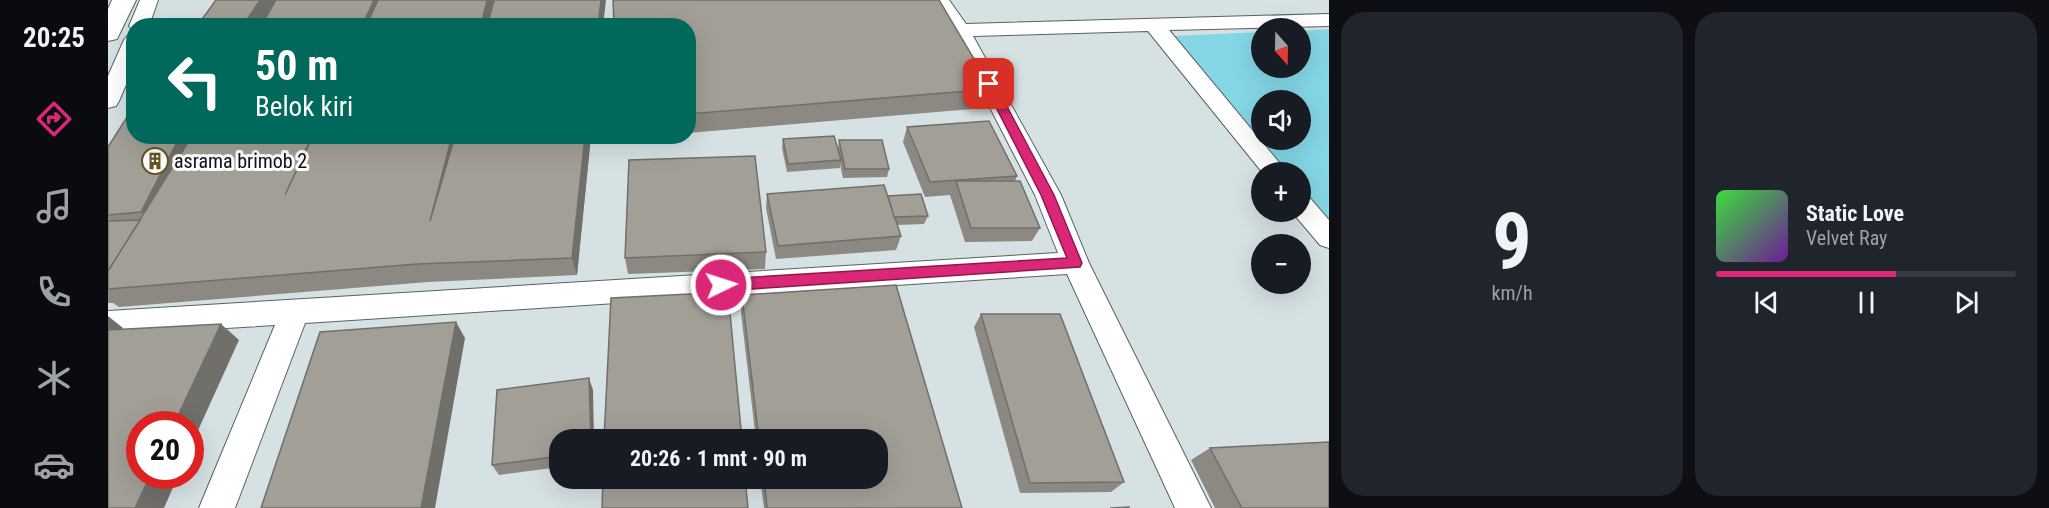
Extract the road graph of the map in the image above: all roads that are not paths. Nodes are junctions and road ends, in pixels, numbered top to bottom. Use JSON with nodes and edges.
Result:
{"nodes":[{"id":1,"x":124,"y":0,"type":"edge"},
{"id":2,"x":149,"y":0,"type":"edge"},
{"id":3,"x":939,"y":0,"type":"edge"},
{"id":4,"x":142,"y":18,"type":"edge"},
{"id":5,"x":1329,"y":20,"type":"edge"},
{"id":6,"x":1154,"y":25,"type":"junction"},
{"id":7,"x":960,"y":30,"type":"junction"},
{"id":8,"x":108,"y":34,"type":"edge"},
{"id":9,"x":126,"y":59,"type":"edge"},
{"id":10,"x":108,"y":101,"type":"edge"},
{"id":11,"x":1267,"y":162,"type":"edge"},
{"id":12,"x":1311,"y":217,"type":"edge"},
{"id":13,"x":1329,"y":238,"type":"edge"},
{"id":14,"x":1076,"y":263,"type":"junction"},
{"id":15,"x":295,"y":311,"type":"junction"},
{"id":16,"x":108,"y":323,"type":"edge"},
{"id":17,"x":217,"y":508,"type":"edge"},
{"id":18,"x":1193,"y":508,"type":"edge"}],
"edges":[{"from":1,"to":8,"type":"street"},
{"from":2,"to":4,"type":"lane"},
{"from":3,"to":7,"type":"lane"},
{"from":5,"to":6,"type":"lane"},
{"from":6,"to":7,"type":"lane"},
{"from":6,"to":11,"type":"lane"},
{"from":7,"to":14,"type":"lane"},
{"from":9,"to":10,"type":"lane"},
{"from":12,"to":13,"type":"lane"},
{"from":14,"to":15,"type":"lane"},
{"from":14,"to":18,"type":"lane"},
{"from":15,"to":16,"type":"lane"},
{"from":15,"to":17,"type":"lane"}]}
